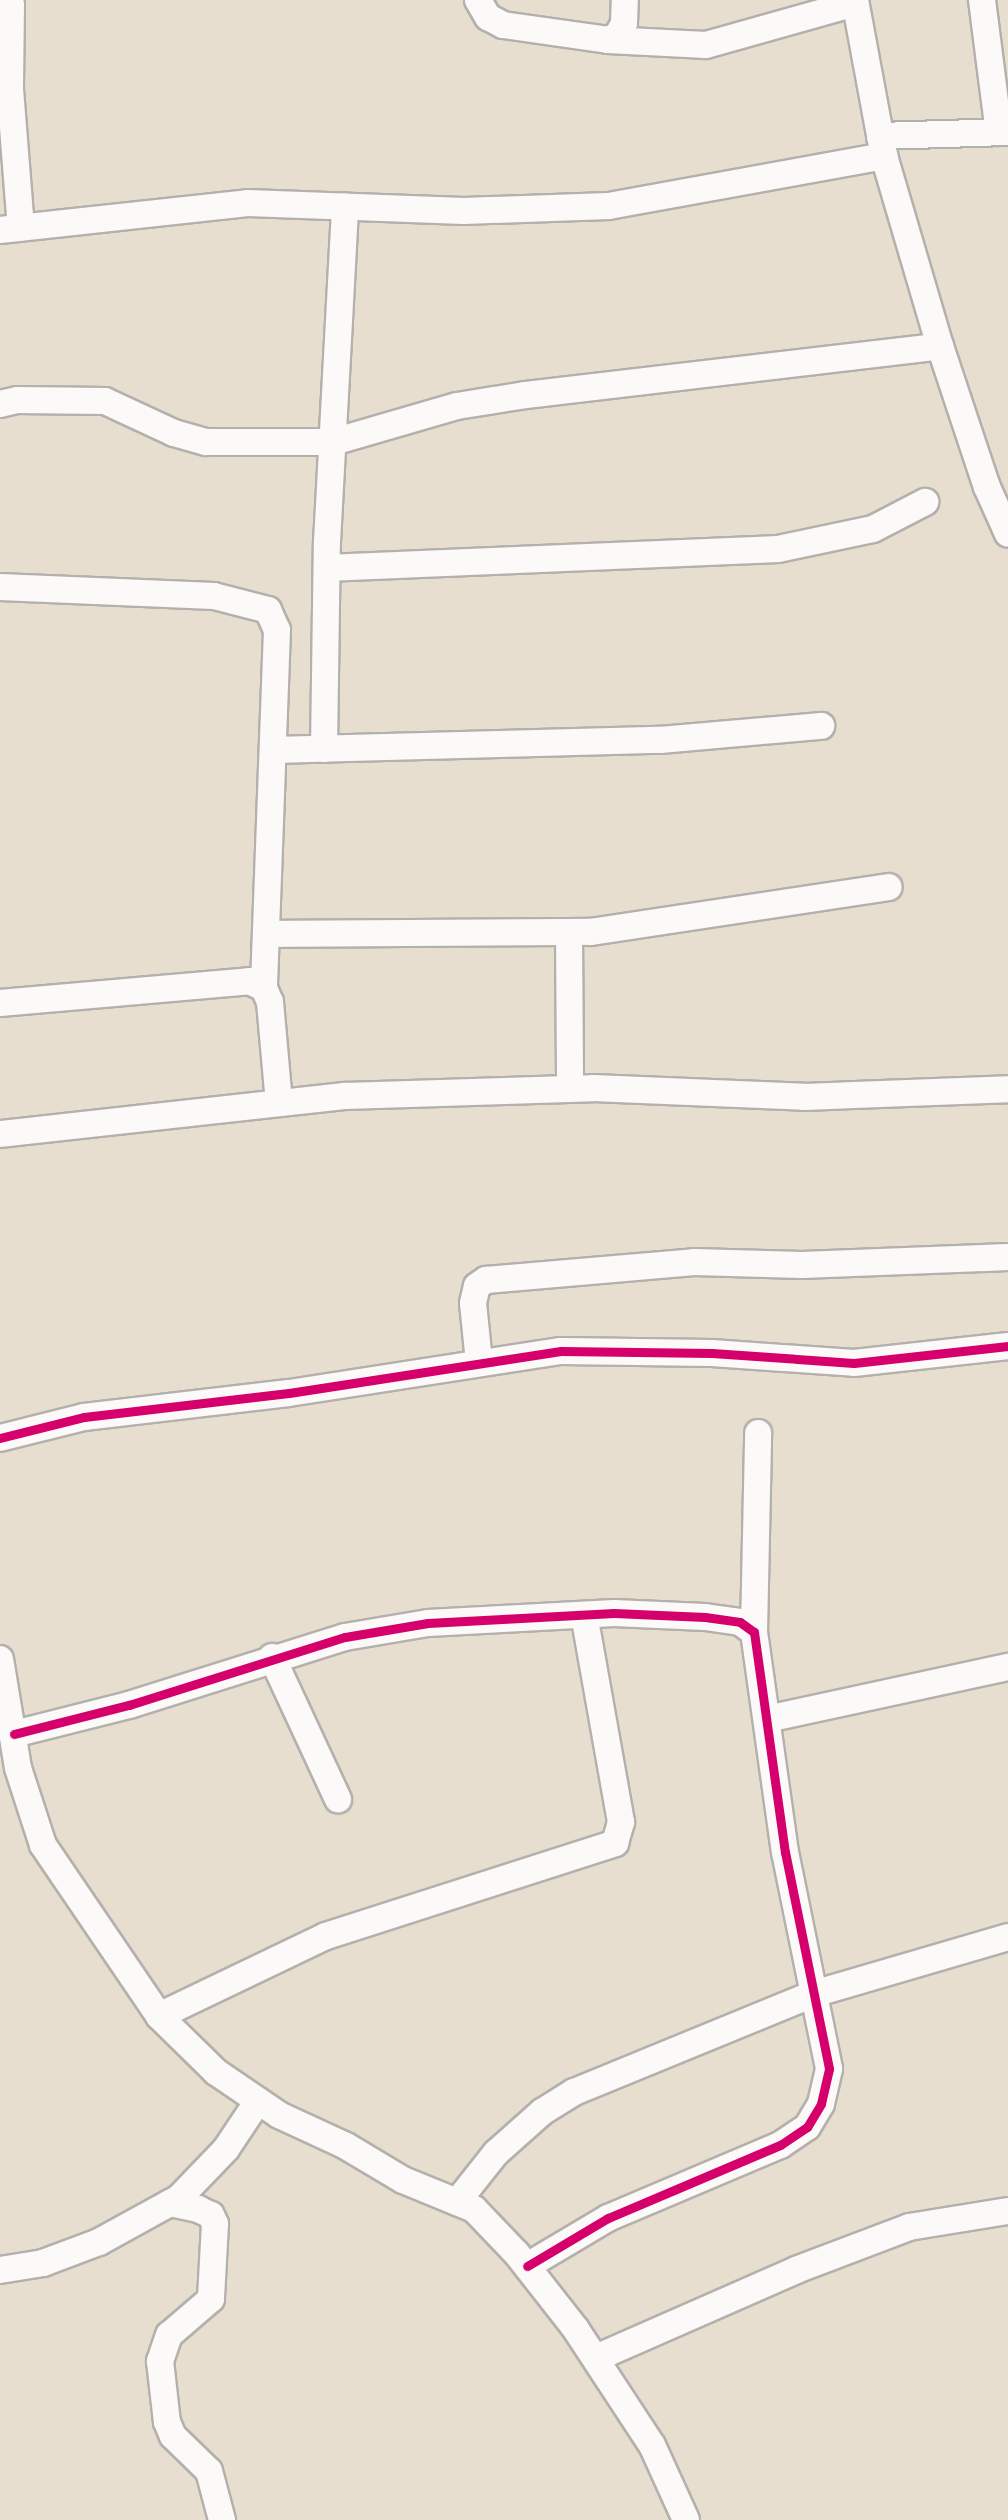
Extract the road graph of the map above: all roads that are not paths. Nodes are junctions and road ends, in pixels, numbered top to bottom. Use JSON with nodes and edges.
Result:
{"nodes":[{"id":1,"x":478,"y":0,"type":"edge"},
{"id":2,"x":625,"y":0,"type":"edge"},
{"id":3,"x":982,"y":0,"type":"edge"},
{"id":4,"x":855,"y":1,"type":"edge"},
{"id":5,"x":10,"y":3,"type":"edge"},
{"id":6,"x":608,"y":40,"type":"junction"},
{"id":7,"x":1000,"y":69,"type":"edge"},
{"id":8,"x":1004,"y":132,"type":"edge"},
{"id":9,"x":882,"y":146,"type":"junction"},
{"id":10,"x":345,"y":206,"type":"junction"},
{"id":11,"x":10,"y":229,"type":"edge"},
{"id":12,"x":940,"y":346,"type":"junction"},
{"id":13,"x":0,"y":404,"type":"edge"},
{"id":14,"x":333,"y":442,"type":"junction"},
{"id":15,"x":925,"y":502,"type":"dead end"},
{"id":16,"x":1008,"y":534,"type":"edge"},
{"id":17,"x":327,"y":568,"type":"junction"},
{"id":18,"x":0,"y":587,"type":"edge"},
{"id":19,"x":821,"y":726,"type":"dead end"},
{"id":20,"x":324,"y":749,"type":"junction"},
{"id":21,"x":273,"y":750,"type":"junction"},
{"id":22,"x":889,"y":887,"type":"dead end"},
{"id":23,"x":569,"y":933,"type":"junction"},
{"id":24,"x":266,"y":934,"type":"junction"},
{"id":25,"x":264,"y":988,"type":"junction"},
{"id":26,"x":0,"y":1003,"type":"edge"},
{"id":27,"x":570,"y":1088,"type":"junction"},
{"id":28,"x":1008,"y":1089,"type":"edge"},
{"id":29,"x":279,"y":1103,"type":"junction"},
{"id":30,"x":0,"y":1134,"type":"edge"},
{"id":31,"x":1008,"y":1257,"type":"edge"},
{"id":32,"x":1008,"y":1346,"type":"edge"},
{"id":33,"x":479,"y":1362,"type":"junction"},
{"id":34,"x":758,"y":1433,"type":"dead end"},
{"id":35,"x":0,"y":1438,"type":"edge"},
{"id":36,"x":584,"y":1615,"type":"junction"},
{"id":37,"x":754,"y":1632,"type":"junction"},
{"id":38,"x":272,"y":1657,"type":"junction"},
{"id":39,"x":0,"y":1659,"type":"edge"},
{"id":40,"x":1008,"y":1667,"type":"edge"},
{"id":41,"x":767,"y":1719,"type":"junction"},
{"id":42,"x":14,"y":1734,"type":"junction"},
{"id":43,"x":338,"y":1799,"type":"dead end"},
{"id":44,"x":1008,"y":1937,"type":"edge"},
{"id":45,"x":813,"y":1994,"type":"junction"},
{"id":46,"x":159,"y":2016,"type":"junction"},
{"id":47,"x":258,"y":2101,"type":"junction"},
{"id":48,"x":457,"y":2202,"type":"junction"},
{"id":49,"x":170,"y":2203,"type":"junction"},
{"id":50,"x":1008,"y":2211,"type":"edge"},
{"id":51,"x":527,"y":2266,"type":"junction"},
{"id":52,"x":0,"y":2270,"type":"edge"},
{"id":53,"x":596,"y":2358,"type":"junction"},
{"id":54,"x":222,"y":2520,"type":"edge"},
{"id":55,"x":686,"y":2520,"type":"edge"}],
"edges":[{"from":1,"to":6,"type":"street"},
{"from":2,"to":6,"type":"street"},
{"from":3,"to":7,"type":"street"},
{"from":4,"to":6,"type":"street"},
{"from":4,"to":9,"type":"street"},
{"from":5,"to":11,"type":"street"},
{"from":7,"to":8,"type":"street"},
{"from":8,"to":9,"type":"street"},
{"from":9,"to":10,"type":"street"},
{"from":9,"to":12,"type":"street"},
{"from":10,"to":11,"type":"street"},
{"from":10,"to":14,"type":"street"},
{"from":12,"to":14,"type":"street"},
{"from":12,"to":16,"type":"street"},
{"from":13,"to":14,"type":"street"},
{"from":14,"to":17,"type":"street"},
{"from":15,"to":17,"type":"street"},
{"from":17,"to":20,"type":"street"},
{"from":18,"to":21,"type":"street"},
{"from":19,"to":20,"type":"street"},
{"from":20,"to":21,"type":"street"},
{"from":21,"to":24,"type":"street"},
{"from":22,"to":23,"type":"street"},
{"from":23,"to":24,"type":"street"},
{"from":23,"to":27,"type":"street"},
{"from":24,"to":25,"type":"street"},
{"from":25,"to":26,"type":"street"},
{"from":25,"to":29,"type":"street"},
{"from":27,"to":28,"type":"street"},
{"from":27,"to":29,"type":"street"},
{"from":29,"to":30,"type":"street"},
{"from":31,"to":33,"type":"street"},
{"from":32,"to":33,"type":"street"},
{"from":33,"to":35,"type":"street"},
{"from":34,"to":37,"type":"street"},
{"from":36,"to":37,"type":"street"},
{"from":36,"to":38,"type":"street"},
{"from":36,"to":46,"type":"street"},
{"from":37,"to":41,"type":"street"},
{"from":38,"to":42,"type":"street"},
{"from":38,"to":43,"type":"street"},
{"from":39,"to":42,"type":"street"},
{"from":40,"to":41,"type":"street"},
{"from":41,"to":45,"type":"street"},
{"from":42,"to":46,"type":"street"},
{"from":44,"to":45,"type":"street"},
{"from":45,"to":48,"type":"street"},
{"from":45,"to":51,"type":"street"},
{"from":46,"to":47,"type":"street"},
{"from":47,"to":48,"type":"street"},
{"from":47,"to":49,"type":"street"},
{"from":48,"to":51,"type":"street"},
{"from":49,"to":52,"type":"street"},
{"from":49,"to":54,"type":"street"},
{"from":50,"to":53,"type":"street"},
{"from":51,"to":53,"type":"street"},
{"from":53,"to":55,"type":"street"}]}
